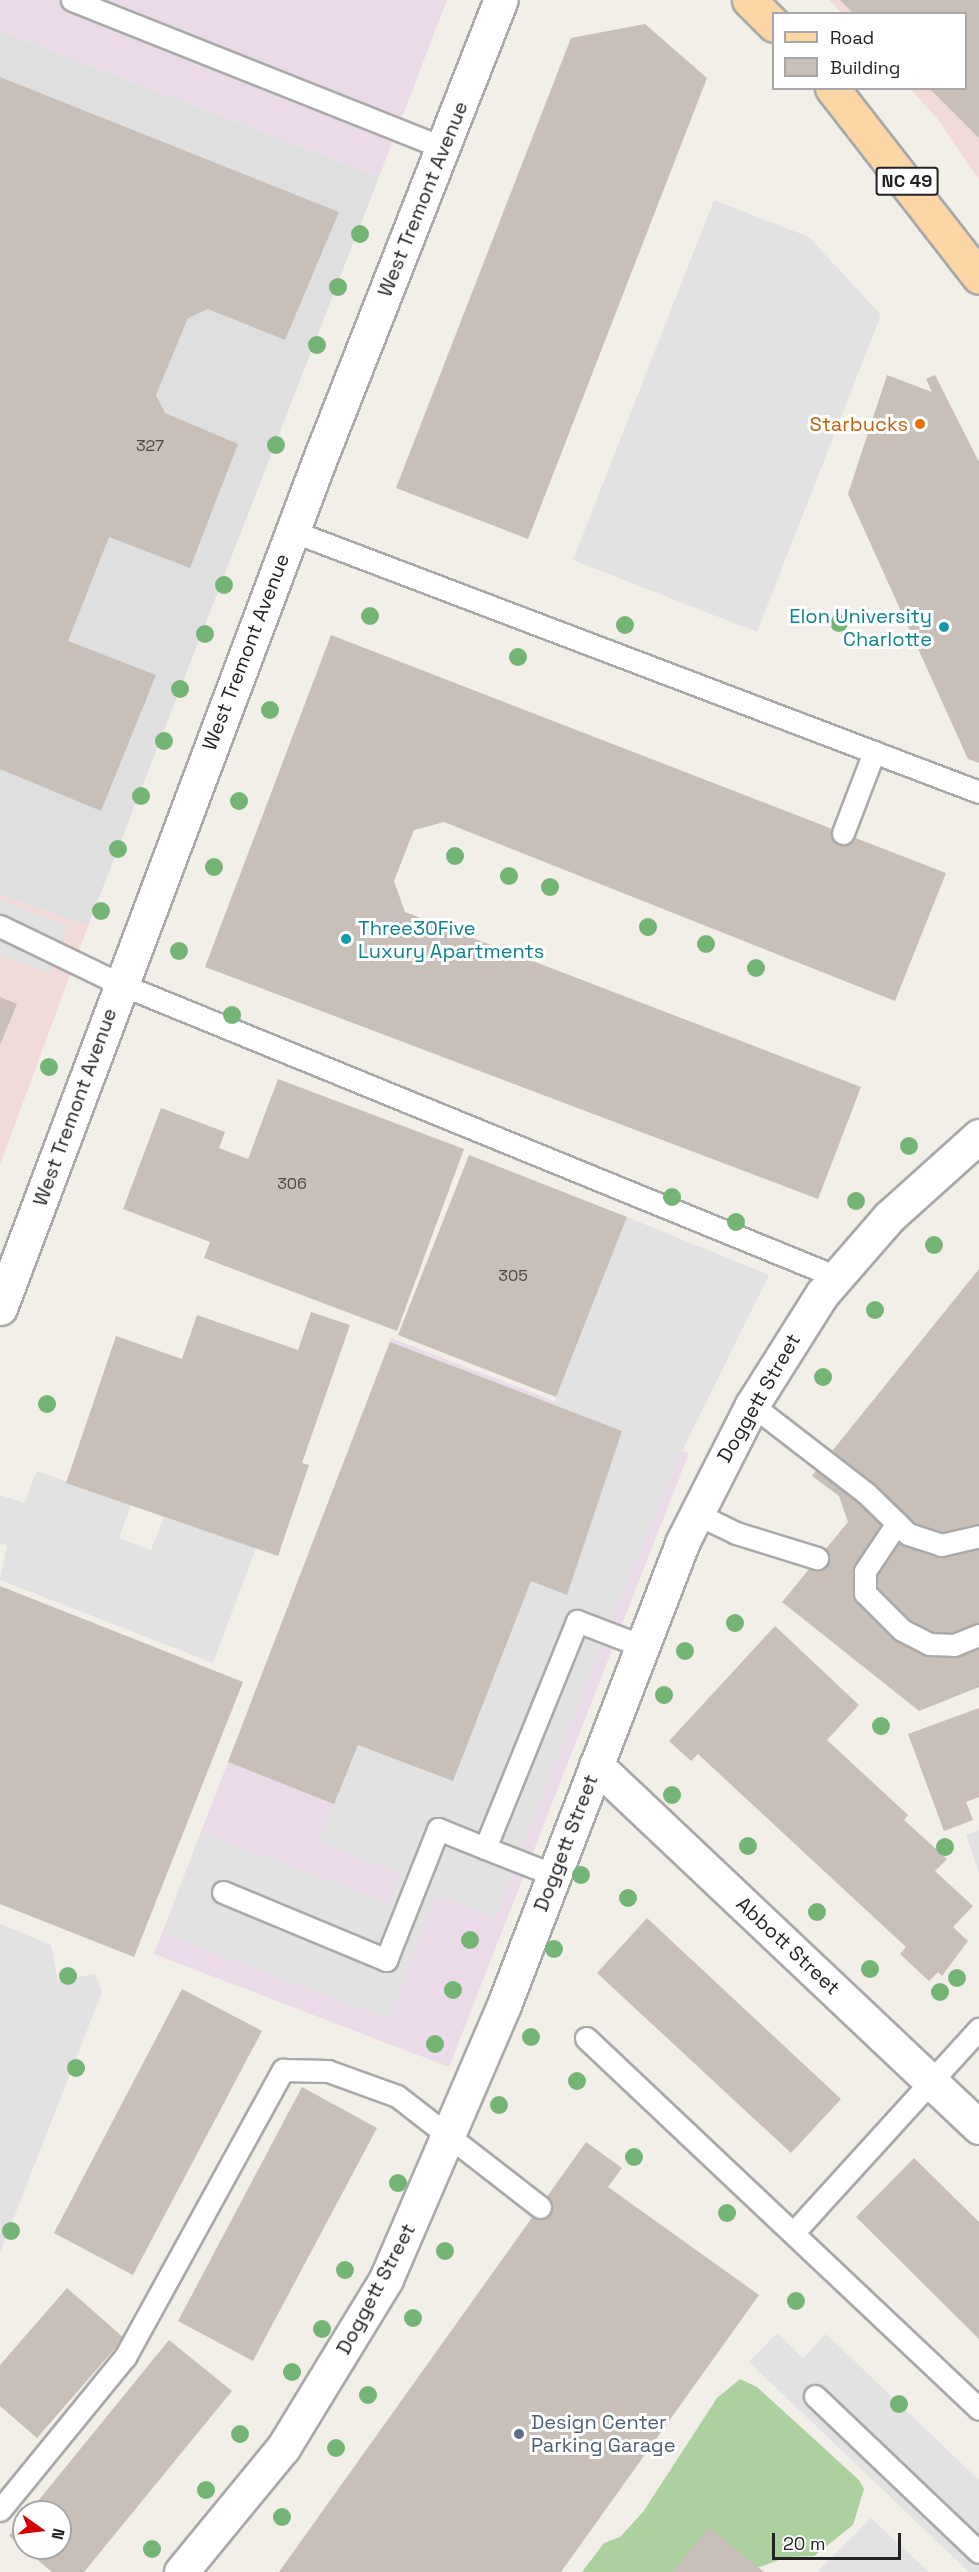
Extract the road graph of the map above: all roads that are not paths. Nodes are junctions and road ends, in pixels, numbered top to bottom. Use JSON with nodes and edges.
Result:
{"nodes":[{"id":1,"x":72,"y":0,"type":"edge"},
{"id":2,"x":501,"y":0,"type":"edge"},
{"id":3,"x":749,"y":0,"type":"edge"},
{"id":4,"x":772,"y":23,"type":"edge"},
{"id":5,"x":834,"y":90,"type":"edge"},
{"id":6,"x":444,"y":148,"type":"junction"},
{"id":7,"x":979,"y":277,"type":"edge"},
{"id":8,"x":292,"y":531,"type":"junction"},
{"id":9,"x":874,"y":752,"type":"junction"},
{"id":10,"x":979,"y":792,"type":"edge"},
{"id":11,"x":843,"y":833,"type":"dead end"},
{"id":12,"x":0,"y":926,"type":"edge"},
{"id":13,"x":120,"y":984,"type":"junction"},
{"id":14,"x":979,"y":1136,"type":"edge"},
{"id":15,"x":837,"y":1277,"type":"junction"},
{"id":16,"x":0,"y":1308,"type":"edge"},
{"id":17,"x":752,"y":1405,"type":"junction"},
{"id":18,"x":695,"y":1512,"type":"junction"},
{"id":19,"x":897,"y":1523,"type":"junction"},
{"id":20,"x":979,"y":1536,"type":"edge"},
{"id":21,"x":817,"y":1558,"type":"dead end"},
{"id":22,"x":979,"y":1635,"type":"edge"},
{"id":23,"x":642,"y":1646,"type":"junction"},
{"id":24,"x":596,"y":1765,"type":"junction"},
{"id":25,"x":485,"y":1848,"type":"junction"},
{"id":26,"x":554,"y":1875,"type":"junction"},
{"id":27,"x":223,"y":1892,"type":"dead end"},
{"id":28,"x":979,"y":2029,"type":"edge"},
{"id":29,"x":586,"y":2038,"type":"dead end"},
{"id":30,"x":931,"y":2082,"type":"junction"},
{"id":31,"x":979,"y":2127,"type":"edge"},
{"id":32,"x":451,"y":2136,"type":"junction"},
{"id":33,"x":540,"y":2206,"type":"dead end"},
{"id":34,"x":794,"y":2232,"type":"junction"},
{"id":35,"x":815,"y":2396,"type":"dead end"},
{"id":36,"x":979,"y":2409,"type":"edge"},
{"id":37,"x":0,"y":2510,"type":"edge"},
{"id":38,"x":979,"y":2552,"type":"edge"},
{"id":39,"x":181,"y":2572,"type":"edge"}],
"edges":[{"from":1,"to":6,"type":"lane"},
{"from":2,"to":6,"type":"street","name":"West Tremont Avenue"},
{"from":3,"to":4,"type":"main road"},
{"from":5,"to":7,"type":"main road","number":"NC 49"},
{"from":6,"to":8,"type":"street","name":"West Tremont Avenue"},
{"from":8,"to":9,"type":"lane"},
{"from":8,"to":13,"type":"street","name":"West Tremont Avenue"},
{"from":9,"to":10,"type":"lane"},
{"from":9,"to":11,"type":"lane"},
{"from":12,"to":13,"type":"lane"},
{"from":13,"to":15,"type":"lane"},
{"from":13,"to":16,"type":"street","name":"West Tremont Avenue"},
{"from":14,"to":15,"type":"street","name":"Doggett Street"},
{"from":15,"to":17,"type":"street","name":"Doggett Street"},
{"from":17,"to":18,"type":"street","name":"Doggett Street"},
{"from":17,"to":19,"type":"lane"},
{"from":18,"to":21,"type":"lane"},
{"from":18,"to":23,"type":"street","name":"Doggett Street"},
{"from":19,"to":20,"type":"lane"},
{"from":19,"to":22,"type":"lane"},
{"from":23,"to":24,"type":"street","name":"Doggett Street"},
{"from":23,"to":25,"type":"lane"},
{"from":24,"to":26,"type":"street","name":"Doggett Street"},
{"from":24,"to":30,"type":"street","name":"Abbott Street"},
{"from":25,"to":26,"type":"lane"},
{"from":25,"to":27,"type":"lane"},
{"from":26,"to":32,"type":"street","name":"Doggett Street"},
{"from":28,"to":30,"type":"lane"},
{"from":29,"to":34,"type":"lane"},
{"from":30,"to":31,"type":"street","name":"Abbott Street"},
{"from":30,"to":34,"type":"lane"},
{"from":32,"to":33,"type":"lane"},
{"from":32,"to":37,"type":"lane"},
{"from":32,"to":39,"type":"street","name":"Doggett Street"},
{"from":34,"to":36,"type":"lane"},
{"from":35,"to":38,"type":"lane"}]}
